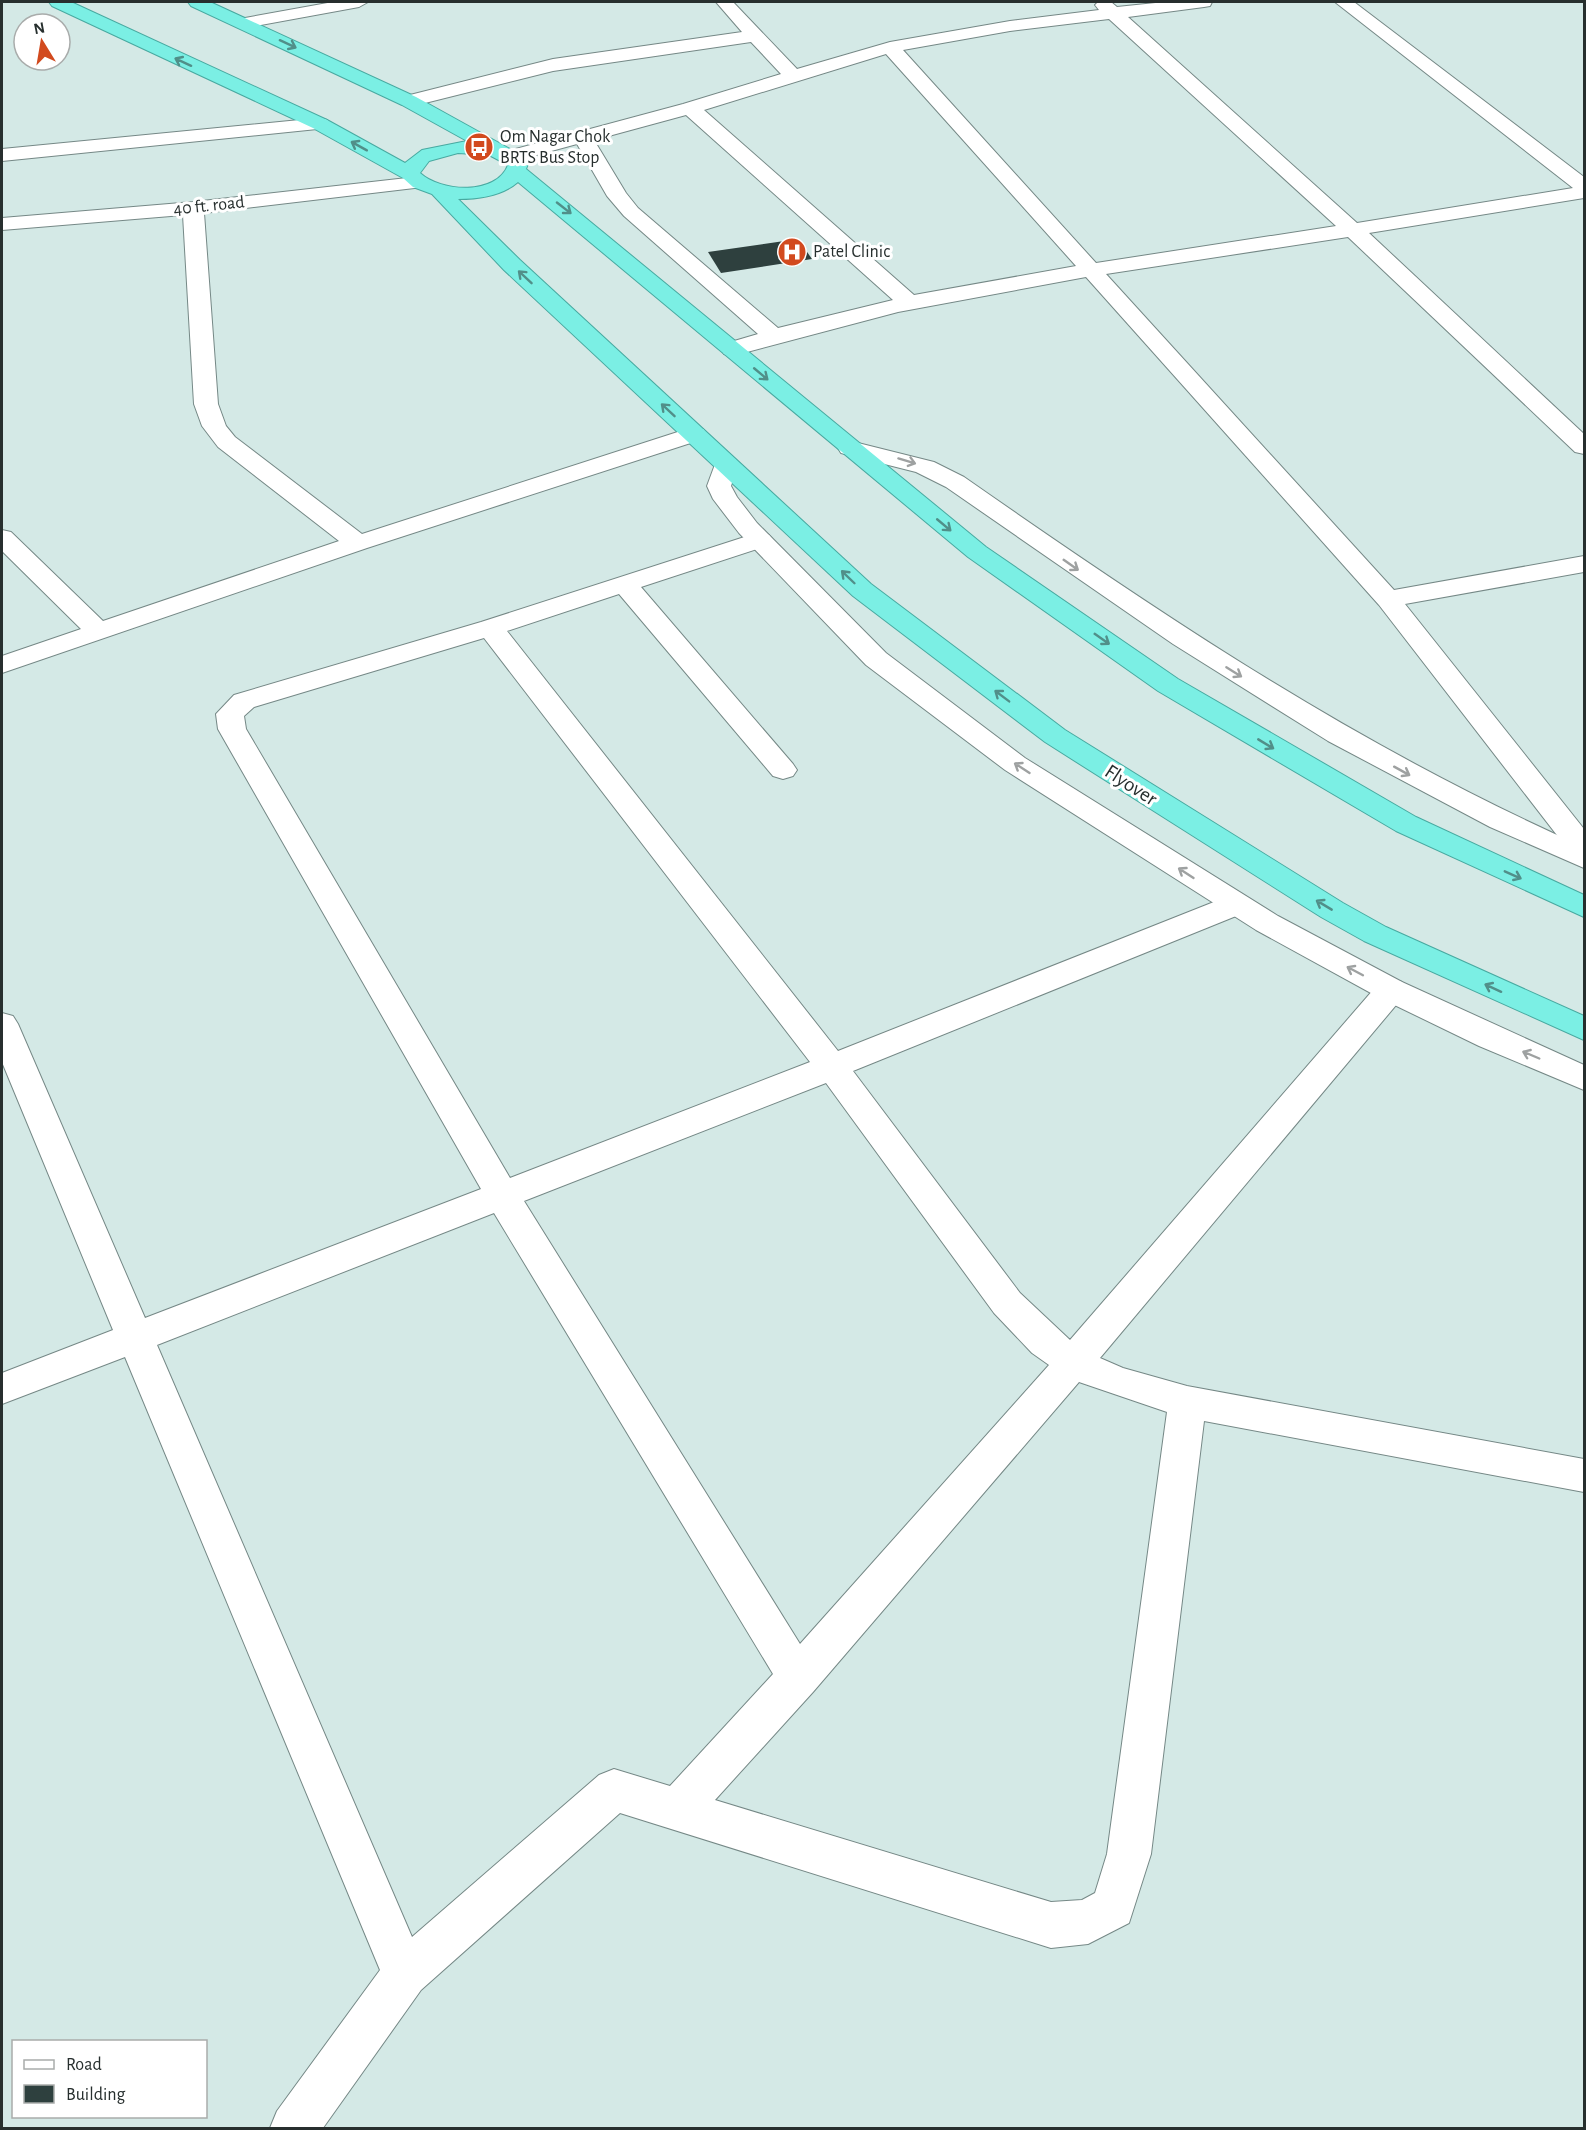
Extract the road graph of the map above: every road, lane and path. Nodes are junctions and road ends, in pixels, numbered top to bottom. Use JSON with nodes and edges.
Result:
{"nodes":[{"id":1,"x":58,"y":2,"type":"edge"},
{"id":2,"x":197,"y":2,"type":"edge"},
{"id":3,"x":359,"y":2,"type":"edge"},
{"id":4,"x":724,"y":2,"type":"edge"},
{"id":5,"x":1204,"y":2,"type":"edge"},
{"id":6,"x":1344,"y":2,"type":"edge"},
{"id":7,"x":1107,"y":8,"type":"edge"},
{"id":8,"x":245,"y":23,"type":"junction"},
{"id":9,"x":756,"y":36,"type":"junction"},
{"id":10,"x":890,"y":47,"type":"junction"},
{"id":11,"x":792,"y":75,"type":"junction"},
{"id":12,"x":409,"y":101,"type":"junction"},
{"id":13,"x":690,"y":108,"type":"junction"},
{"id":14,"x":320,"y":124,"type":"junction"},
{"id":15,"x":583,"y":137,"type":"junction"},
{"id":16,"x":2,"y":155,"type":"edge"},
{"id":17,"x":509,"y":159,"type":"junction"},
{"id":18,"x":413,"y":179,"type":"junction"},
{"id":19,"x":1584,"y":186,"type":"edge"},
{"id":20,"x":440,"y":192,"type":"junction"},
{"id":21,"x":1584,"y":192,"type":"edge"},
{"id":22,"x":193,"y":207,"type":"junction"},
{"id":23,"x":2,"y":224,"type":"edge"},
{"id":24,"x":1353,"y":230,"type":"junction"},
{"id":25,"x":1090,"y":270,"type":"junction"},
{"id":26,"x":910,"y":303,"type":"junction"},
{"id":27,"x":773,"y":336,"type":"junction"},
{"id":28,"x":732,"y":349,"type":"junction"},
{"id":29,"x":694,"y":434,"type":"junction"},
{"id":30,"x":1584,"y":447,"type":"edge"},
{"id":31,"x":850,"y":448,"type":"junction"},
{"id":32,"x":726,"y":464,"type":"junction"},
{"id":33,"x":2,"y":537,"type":"edge"},
{"id":34,"x":760,"y":540,"type":"junction"},
{"id":35,"x":358,"y":543,"type":"junction"},
{"id":36,"x":1584,"y":564,"type":"edge"},
{"id":37,"x":624,"y":584,"type":"junction"},
{"id":38,"x":1388,"y":599,"type":"junction"},
{"id":39,"x":490,"y":628,"type":"junction"},
{"id":40,"x":97,"y":630,"type":"junction"},
{"id":41,"x":2,"y":665,"type":"edge"},
{"id":42,"x":783,"y":770,"type":"dead end"},
{"id":43,"x":1584,"y":849,"type":"edge"},
{"id":44,"x":1584,"y":858,"type":"edge"},
{"id":45,"x":1235,"y":904,"type":"junction"},
{"id":46,"x":1584,"y":907,"type":"edge"},
{"id":47,"x":1391,"y":990,"type":"junction"},
{"id":48,"x":2,"y":1024,"type":"edge"},
{"id":49,"x":1584,"y":1029,"type":"edge"},
{"id":50,"x":832,"y":1066,"type":"junction"},
{"id":51,"x":1584,"y":1078,"type":"edge"},
{"id":52,"x":501,"y":1194,"type":"junction"},
{"id":53,"x":134,"y":1338,"type":"junction"},
{"id":54,"x":1074,"y":1364,"type":"junction"},
{"id":55,"x":2,"y":1389,"type":"edge"},
{"id":56,"x":1187,"y":1402,"type":"junction"},
{"id":57,"x":1584,"y":1476,"type":"edge"},
{"id":58,"x":798,"y":1678,"type":"junction"},
{"id":59,"x":677,"y":1810,"type":"junction"},
{"id":60,"x":405,"y":1974,"type":"junction"},
{"id":61,"x":294,"y":2128,"type":"edge"}],
"edges":[{"from":14,"to":1,"type":"highway","one_way":true},
{"from":2,"to":8,"type":"highway"},
{"from":3,"to":8,"type":"street"},
{"from":4,"to":9,"type":"street"},
{"from":5,"to":7,"type":"street"},
{"from":6,"to":19,"type":"street"},
{"from":7,"to":10,"type":"street"},
{"from":7,"to":24,"type":"street"},
{"from":8,"to":12,"type":"highway","one_way":true},
{"from":9,"to":11,"type":"street"},
{"from":9,"to":12,"type":"street"},
{"from":10,"to":11,"type":"street"},
{"from":10,"to":25,"type":"street"},
{"from":11,"to":13,"type":"street"},
{"from":12,"to":17,"type":"highway"},
{"from":13,"to":15,"type":"street"},
{"from":13,"to":26,"type":"street"},
{"from":14,"to":16,"type":"street"},
{"from":18,"to":14,"type":"highway","one_way":true},
{"from":15,"to":17,"type":"street"},
{"from":15,"to":27,"type":"street"},
{"from":17,"to":18,"type":"highway"},
{"from":17,"to":20,"type":"highway"},
{"from":17,"to":28,"type":"highway","one_way":true},
{"from":18,"to":20,"type":"highway"},
{"from":18,"to":22,"type":"street","name":"40 ft. road"},
{"from":29,"to":20,"type":"highway","name":"Flyover","one_way":true},
{"from":21,"to":24,"type":"street"},
{"from":22,"to":23,"type":"street","name":"40 ft. road"},
{"from":22,"to":35,"type":"street"},
{"from":24,"to":25,"type":"street"},
{"from":24,"to":30,"type":"street"},
{"from":25,"to":26,"type":"street"},
{"from":25,"to":38,"type":"street"},
{"from":26,"to":27,"type":"street"},
{"from":27,"to":28,"type":"street"},
{"from":28,"to":31,"type":"highway","one_way":true},
{"from":29,"to":32,"type":"highway","name":"Flyover"},
{"from":29,"to":35,"type":"street"},
{"from":31,"to":44,"type":"street","one_way":true},
{"from":31,"to":46,"type":"highway","one_way":true},
{"from":32,"to":34,"type":"street"},
{"from":49,"to":32,"type":"highway","name":"Flyover","one_way":true},
{"from":33,"to":40,"type":"street"},
{"from":34,"to":37,"type":"street"},
{"from":45,"to":34,"type":"street","one_way":true},
{"from":35,"to":40,"type":"street"},
{"from":36,"to":38,"type":"street"},
{"from":37,"to":39,"type":"street"},
{"from":37,"to":42,"type":"street"},
{"from":38,"to":43,"type":"street"},
{"from":39,"to":50,"type":"street"},
{"from":39,"to":52,"type":"street"},
{"from":40,"to":41,"type":"street"},
{"from":47,"to":45,"type":"street","one_way":true},
{"from":45,"to":50,"type":"street"},
{"from":51,"to":47,"type":"street","one_way":true},
{"from":47,"to":54,"type":"street"},
{"from":48,"to":53,"type":"street"},
{"from":50,"to":52,"type":"street"},
{"from":50,"to":54,"type":"street"},
{"from":52,"to":53,"type":"street"},
{"from":52,"to":58,"type":"street"},
{"from":53,"to":55,"type":"street"},
{"from":53,"to":60,"type":"street"},
{"from":54,"to":56,"type":"street"},
{"from":54,"to":58,"type":"street"},
{"from":56,"to":57,"type":"street"},
{"from":56,"to":59,"type":"street"},
{"from":58,"to":59,"type":"street"},
{"from":59,"to":60,"type":"street"},
{"from":60,"to":61,"type":"street"}]}
